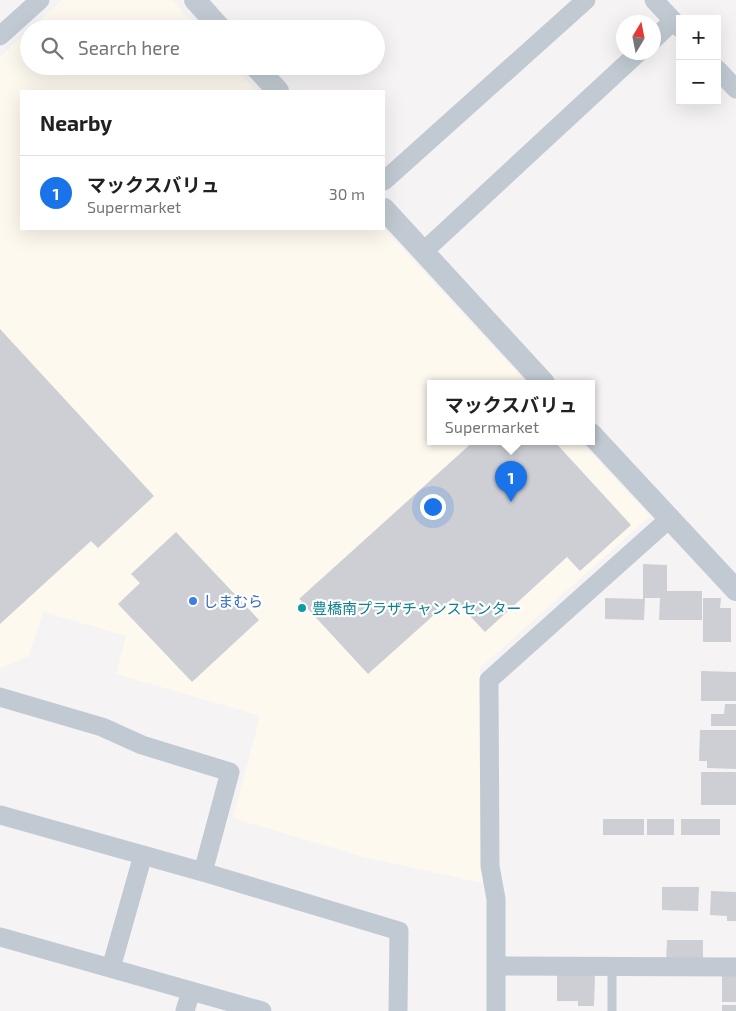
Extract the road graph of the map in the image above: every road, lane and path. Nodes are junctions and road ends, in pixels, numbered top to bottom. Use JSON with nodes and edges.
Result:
{"nodes":[{"id":1,"x":40,"y":0,"type":"edge"},
{"id":2,"x":196,"y":0,"type":"edge"},
{"id":3,"x":586,"y":0,"type":"edge"},
{"id":4,"x":654,"y":0,"type":"edge"},
{"id":5,"x":213,"y":20,"type":"edge"},
{"id":6,"x":676,"y":24,"type":"edge"},
{"id":7,"x":661,"y":34,"type":"edge"},
{"id":8,"x":0,"y":36,"type":"edge"},
{"id":9,"x":630,"y":60,"type":"edge"},
{"id":10,"x":721,"y":73,"type":"edge"},
{"id":11,"x":263,"y":75,"type":"edge"},
{"id":12,"x":736,"y":89,"type":"edge"},
{"id":13,"x":277,"y":90,"type":"edge"},
{"id":14,"x":385,"y":180,"type":"edge"},
{"id":15,"x":385,"y":210,"type":"edge"},
{"id":16,"x":424,"y":252,"type":"junction"},
{"id":17,"x":541,"y":380,"type":"edge"},
{"id":18,"x":595,"y":438,"type":"edge"},
{"id":19,"x":669,"y":519,"type":"junction"},
{"id":20,"x":736,"y":590,"type":"edge"},
{"id":21,"x":0,"y":697,"type":"edge"},
{"id":22,"x":0,"y":815,"type":"edge"},
{"id":23,"x":143,"y":856,"type":"junction"},
{"id":24,"x":203,"y":872,"type":"junction"},
{"id":25,"x":0,"y":937,"type":"edge"},
{"id":26,"x":496,"y":966,"type":"junction"},
{"id":27,"x":612,"y":967,"type":"junction"},
{"id":28,"x":736,"y":967,"type":"edge"},
{"id":29,"x":111,"y":968,"type":"junction"},
{"id":30,"x":190,"y":991,"type":"junction"},
{"id":31,"x":185,"y":1011,"type":"edge"},
{"id":32,"x":262,"y":1011,"type":"edge"},
{"id":33,"x":398,"y":1011,"type":"edge"},
{"id":34,"x":496,"y":1011,"type":"edge"},
{"id":35,"x":612,"y":1011,"type":"edge"}],
"edges":[{"from":1,"to":8,"type":"street"},
{"from":2,"to":5,"type":"street"},
{"from":3,"to":14,"type":"street"},
{"from":4,"to":6,"type":"street"},
{"from":6,"to":7,"type":"street"},
{"from":9,"to":16,"type":"street"},
{"from":10,"to":12,"type":"street"},
{"from":11,"to":13,"type":"street"},
{"from":15,"to":16,"type":"street"},
{"from":16,"to":17,"type":"street"},
{"from":18,"to":19,"type":"street"},
{"from":19,"to":20,"type":"street"},
{"from":19,"to":26,"type":"street"},
{"from":21,"to":24,"type":"street"},
{"from":22,"to":23,"type":"street"},
{"from":23,"to":24,"type":"street"},
{"from":23,"to":29,"type":"street"},
{"from":24,"to":33,"type":"street"},
{"from":25,"to":29,"type":"street"},
{"from":26,"to":27,"type":"street"},
{"from":26,"to":34,"type":"street"},
{"from":27,"to":28,"type":"street"},
{"from":27,"to":35,"type":"lane"},
{"from":29,"to":30,"type":"street"},
{"from":30,"to":31,"type":"street"},
{"from":30,"to":32,"type":"street"}]}
